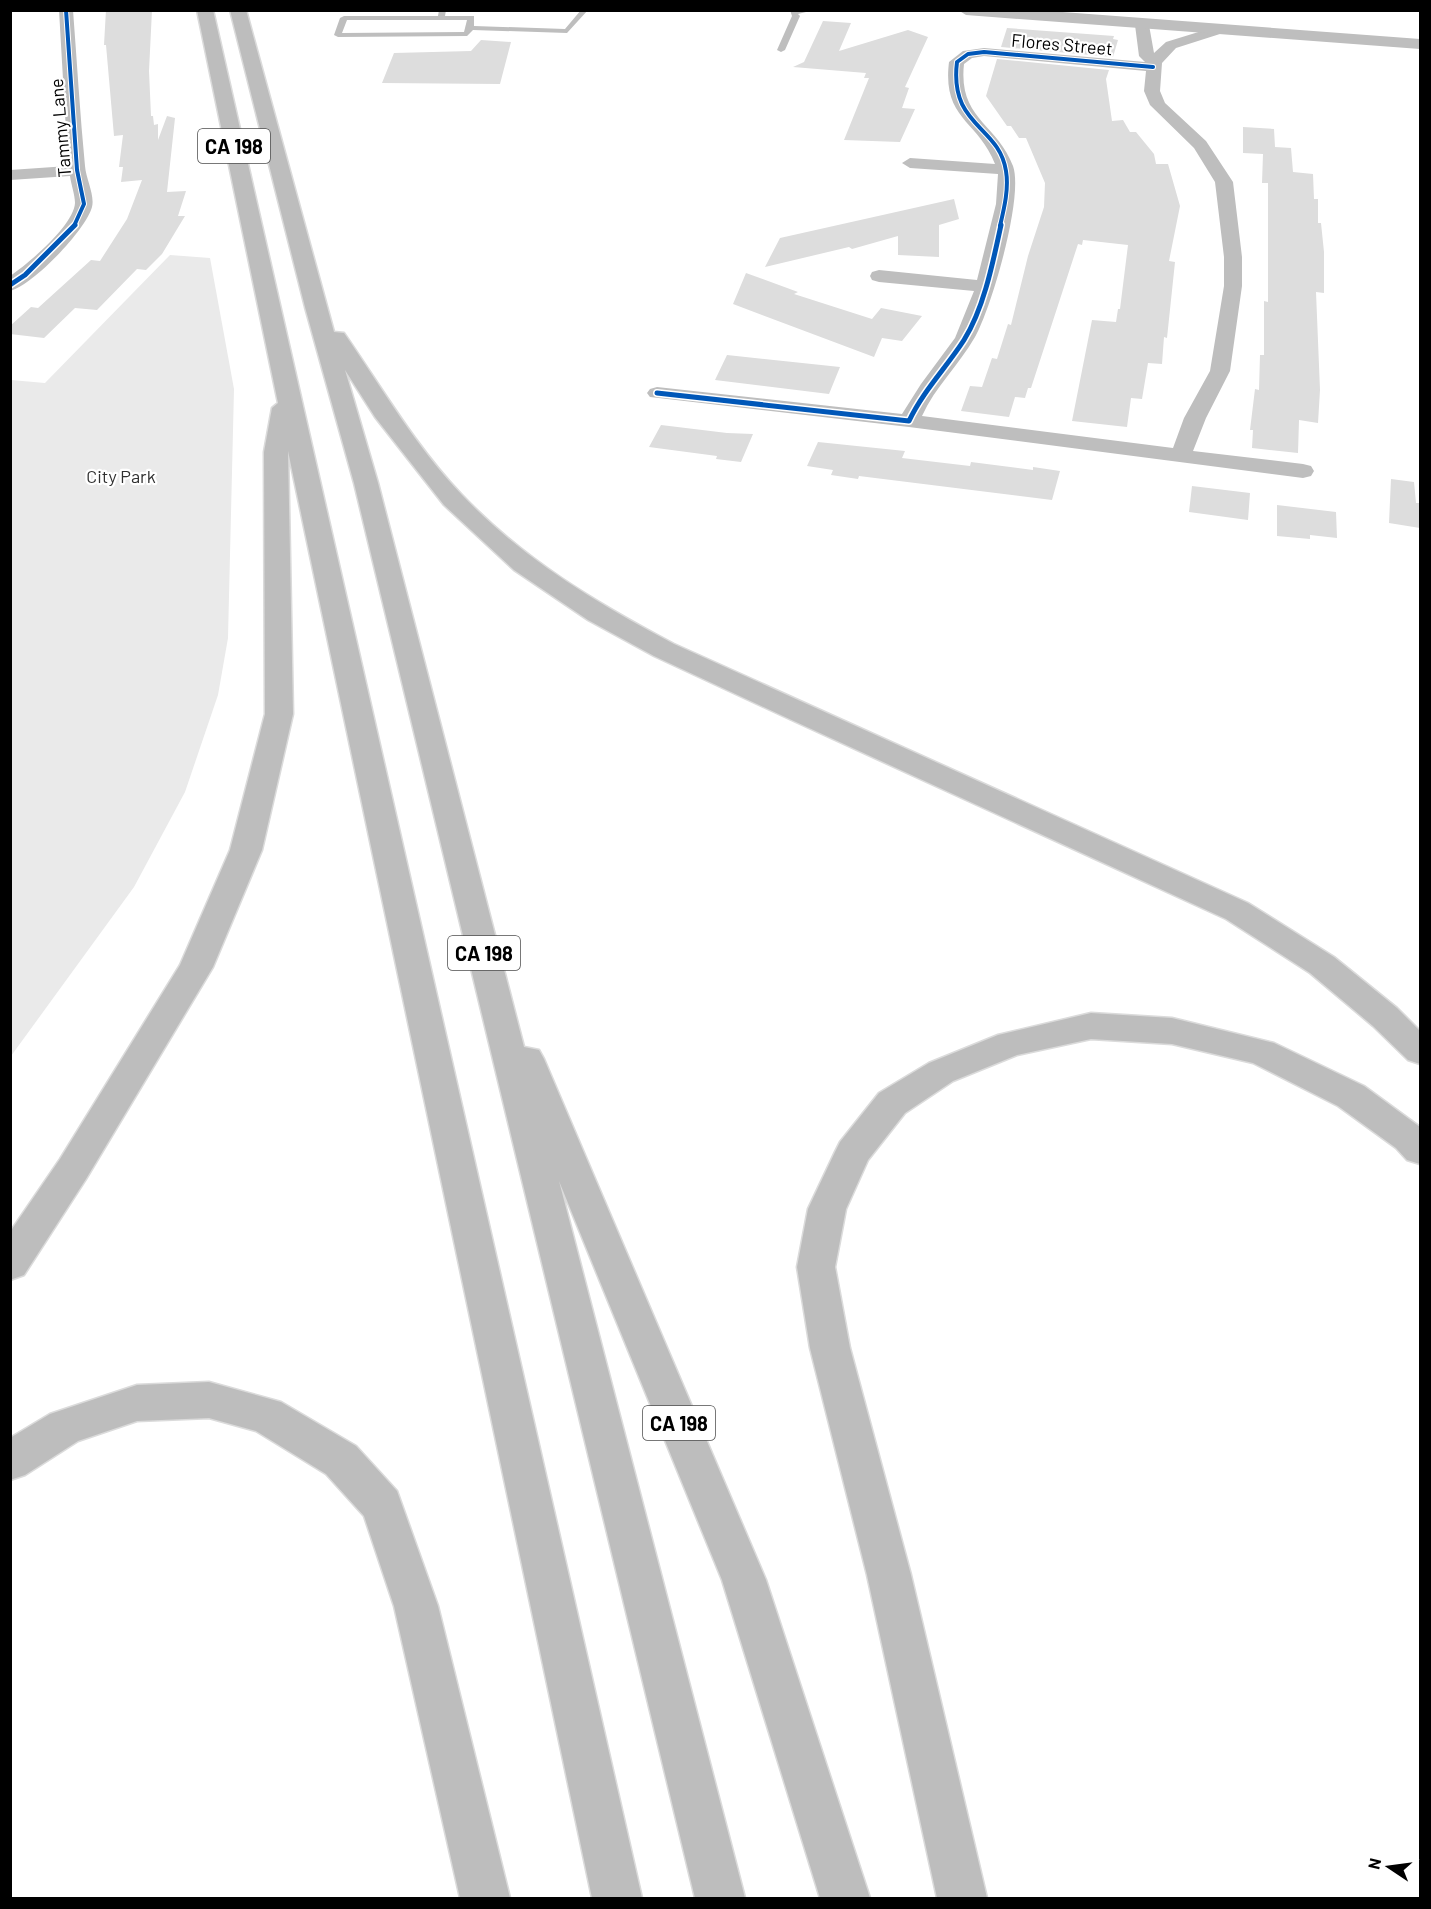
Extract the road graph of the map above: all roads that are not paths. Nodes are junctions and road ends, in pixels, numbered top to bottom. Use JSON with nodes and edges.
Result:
{"nodes":[{"id":1,"x":66,"y":10,"type":"edge"},
{"id":2,"x":205,"y":10,"type":"edge"},
{"id":3,"x":238,"y":10,"type":"edge"},
{"id":4,"x":585,"y":10,"type":"edge"},
{"id":5,"x":811,"y":10,"type":"edge"},
{"id":6,"x":966,"y":10,"type":"edge"},
{"id":7,"x":794,"y":11,"type":"edge"},
{"id":8,"x":442,"y":14,"type":"edge"},
{"id":9,"x":1142,"y":25,"type":"junction"},
{"id":10,"x":470,"y":28,"type":"junction"},
{"id":11,"x":1218,"y":30,"type":"junction"},
{"id":12,"x":1420,"y":44,"type":"edge"},
{"id":13,"x":781,"y":50,"type":"dead end"},
{"id":14,"x":1154,"y":64,"type":"junction"},
{"id":15,"x":910,"y":163,"type":"dead end"},
{"id":16,"x":77,"y":170,"type":"junction"},
{"id":17,"x":1006,"y":170,"type":"junction"},
{"id":18,"x":10,"y":175,"type":"edge"},
{"id":19,"x":879,"y":276,"type":"dead end"},
{"id":20,"x":10,"y":285,"type":"edge"},
{"id":21,"x":986,"y":287,"type":"junction"},
{"id":22,"x":316,"y":306,"type":"junction"},
{"id":23,"x":287,"y":392,"type":"junction"},
{"id":24,"x":657,"y":393,"type":"dead end"},
{"id":25,"x":909,"y":421,"type":"junction"},
{"id":26,"x":1181,"y":454,"type":"junction"},
{"id":27,"x":1303,"y":471,"type":"dead end"},
{"id":28,"x":485,"y":957,"type":"junction"},
{"id":29,"x":1420,"y":1051,"type":"edge"},
{"id":30,"x":1420,"y":1150,"type":"edge"},
{"id":31,"x":10,"y":1264,"type":"edge"},
{"id":32,"x":10,"y":1461,"type":"edge"},
{"id":33,"x":485,"y":1899,"type":"edge"},
{"id":34,"x":617,"y":1899,"type":"edge"},
{"id":35,"x":720,"y":1899,"type":"edge"},
{"id":36,"x":844,"y":1899,"type":"edge"},
{"id":37,"x":962,"y":1899,"type":"edge"}],
"edges":[{"from":1,"to":16,"type":"street","name":"Tammy Lane"},
{"from":2,"to":23,"type":"highway","number":"CA 198"},
{"from":3,"to":22,"type":"highway","number":"CA 198"},
{"from":4,"to":10,"type":"lane"},
{"from":5,"to":7,"type":"lane"},
{"from":6,"to":9,"type":"street"},
{"from":7,"to":13,"type":"lane"},
{"from":8,"to":10,"type":"lane"},
{"from":8,"to":10,"type":"lane"},
{"from":9,"to":11,"type":"street"},
{"from":9,"to":14,"type":"street"},
{"from":11,"to":12,"type":"street"},
{"from":11,"to":14,"type":"street"},
{"from":14,"to":17,"type":"street","name":"Flores Street"},
{"from":14,"to":26,"type":"street"},
{"from":15,"to":17,"type":"street"},
{"from":16,"to":18,"type":"street"},
{"from":16,"to":20,"type":"street","name":"Tammy Lane"},
{"from":17,"to":21,"type":"street"},
{"from":19,"to":21,"type":"street"},
{"from":21,"to":25,"type":"street"},
{"from":22,"to":28,"type":"highway","number":"CA 198"},
{"from":22,"to":29,"type":"highway"},
{"from":23,"to":31,"type":"highway"},
{"from":23,"to":34,"type":"highway","number":"CA 198"},
{"from":24,"to":25,"type":"street"},
{"from":25,"to":26,"type":"street"},
{"from":26,"to":27,"type":"street"},
{"from":28,"to":35,"type":"highway","number":"CA 198"},
{"from":28,"to":36,"type":"highway","number":"CA 198"},
{"from":30,"to":37,"type":"highway"},
{"from":32,"to":33,"type":"highway"}]}
